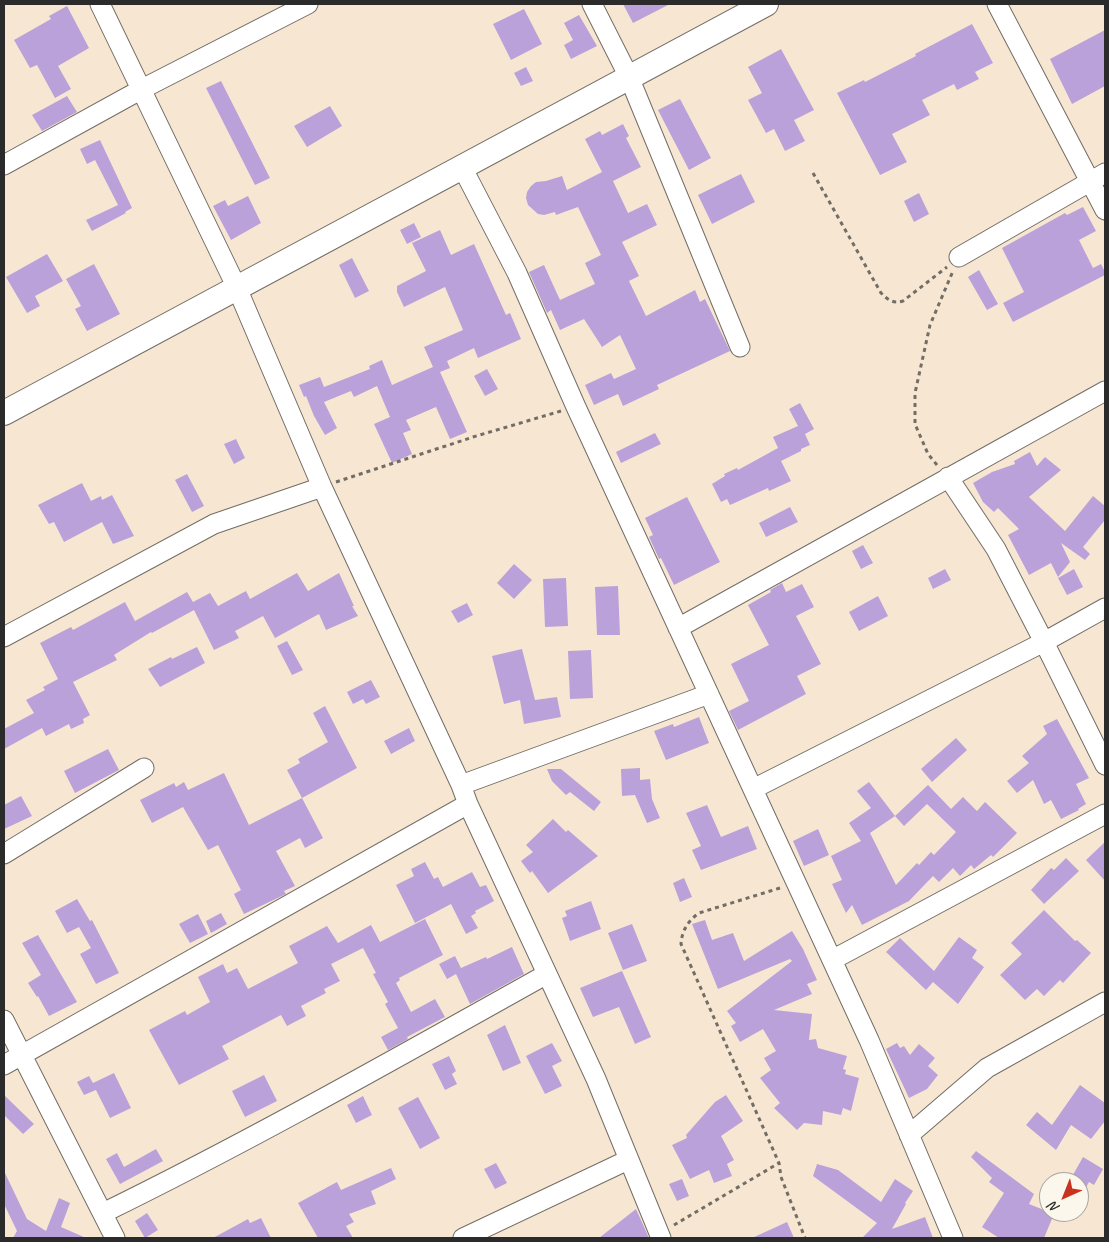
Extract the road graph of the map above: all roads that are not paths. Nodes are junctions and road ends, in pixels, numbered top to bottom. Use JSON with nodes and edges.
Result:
{"nodes":[{"id":1,"x":100,"y":4,"type":"edge"},
{"id":2,"x":308,"y":4,"type":"edge"},
{"id":3,"x":592,"y":4,"type":"edge"},
{"id":4,"x":766,"y":4,"type":"edge"},
{"id":5,"x":997,"y":4,"type":"edge"},
{"id":6,"x":629,"y":77,"type":"junction"},
{"id":7,"x":142,"y":89,"type":"junction"},
{"id":8,"x":4,"y":165,"type":"edge"},
{"id":9,"x":462,"y":167,"type":"junction"},
{"id":10,"x":1097,"y":177,"type":"edge"},
{"id":11,"x":1105,"y":210,"type":"edge"},
{"id":12,"x":959,"y":257,"type":"road end"},
{"id":13,"x":237,"y":288,"type":"junction"},
{"id":14,"x":740,"y":347,"type":"dead end"},
{"id":15,"x":1105,"y":391,"type":"edge"},
{"id":16,"x":4,"y":413,"type":"edge"},
{"id":17,"x":948,"y":477,"type":"junction"},
{"id":18,"x":322,"y":487,"type":"junction"},
{"id":19,"x":1105,"y":608,"type":"edge"},
{"id":20,"x":678,"y":628,"type":"junction"},
{"id":21,"x":4,"y":637,"type":"edge"},
{"id":22,"x":1044,"y":642,"type":"junction"},
{"id":23,"x":709,"y":694,"type":"junction"},
{"id":24,"x":1105,"y":765,"type":"edge"},
{"id":25,"x":144,"y":768,"type":"dead end"},
{"id":26,"x":461,"y":785,"type":"junction"},
{"id":27,"x":753,"y":789,"type":"junction"},
{"id":28,"x":468,"y":804,"type":"junction"},
{"id":29,"x":1105,"y":814,"type":"edge"},
{"id":30,"x":4,"y":854,"type":"edge"},
{"id":31,"x":832,"y":960,"type":"junction"},
{"id":32,"x":547,"y":974,"type":"junction"},
{"id":33,"x":1105,"y":1002,"type":"edge"},
{"id":34,"x":4,"y":1020,"type":"edge"},
{"id":35,"x":22,"y":1055,"type":"junction"},
{"id":36,"x":4,"y":1065,"type":"edge"},
{"id":37,"x":909,"y":1135,"type":"junction"},
{"id":38,"x":628,"y":1160,"type":"junction"},
{"id":39,"x":103,"y":1213,"type":"junction"},
{"id":40,"x":659,"y":1234,"type":"edge"},
{"id":41,"x":115,"y":1238,"type":"edge"},
{"id":42,"x":463,"y":1238,"type":"edge"},
{"id":43,"x":953,"y":1238,"type":"edge"}],
"edges":[{"from":1,"to":7,"type":"street"},
{"from":2,"to":7,"type":"street"},
{"from":3,"to":6,"type":"street"},
{"from":4,"to":6,"type":"street"},
{"from":5,"to":10,"type":"street"},
{"from":6,"to":9,"type":"street"},
{"from":6,"to":14,"type":"street"},
{"from":7,"to":8,"type":"street"},
{"from":7,"to":13,"type":"street"},
{"from":9,"to":13,"type":"street"},
{"from":9,"to":20,"type":"street"},
{"from":10,"to":11,"type":"street"},
{"from":10,"to":12,"type":"street"},
{"from":13,"to":16,"type":"street"},
{"from":13,"to":18,"type":"street"},
{"from":15,"to":17,"type":"street"},
{"from":17,"to":20,"type":"street"},
{"from":17,"to":22,"type":"street"},
{"from":18,"to":21,"type":"street"},
{"from":18,"to":26,"type":"street"},
{"from":19,"to":22,"type":"street"},
{"from":20,"to":23,"type":"street"},
{"from":22,"to":24,"type":"street"},
{"from":22,"to":27,"type":"street"},
{"from":23,"to":26,"type":"street"},
{"from":23,"to":27,"type":"street"},
{"from":25,"to":30,"type":"street"},
{"from":26,"to":28,"type":"street"},
{"from":27,"to":31,"type":"street"},
{"from":28,"to":32,"type":"street"},
{"from":28,"to":35,"type":"street"},
{"from":29,"to":31,"type":"street"},
{"from":31,"to":37,"type":"street"},
{"from":32,"to":38,"type":"street"},
{"from":32,"to":39,"type":"street"},
{"from":33,"to":37,"type":"street"},
{"from":34,"to":35,"type":"street"},
{"from":35,"to":36,"type":"street"},
{"from":35,"to":39,"type":"street"},
{"from":37,"to":43,"type":"street"},
{"from":38,"to":40,"type":"street"},
{"from":38,"to":42,"type":"street"},
{"from":39,"to":41,"type":"street"}]}
